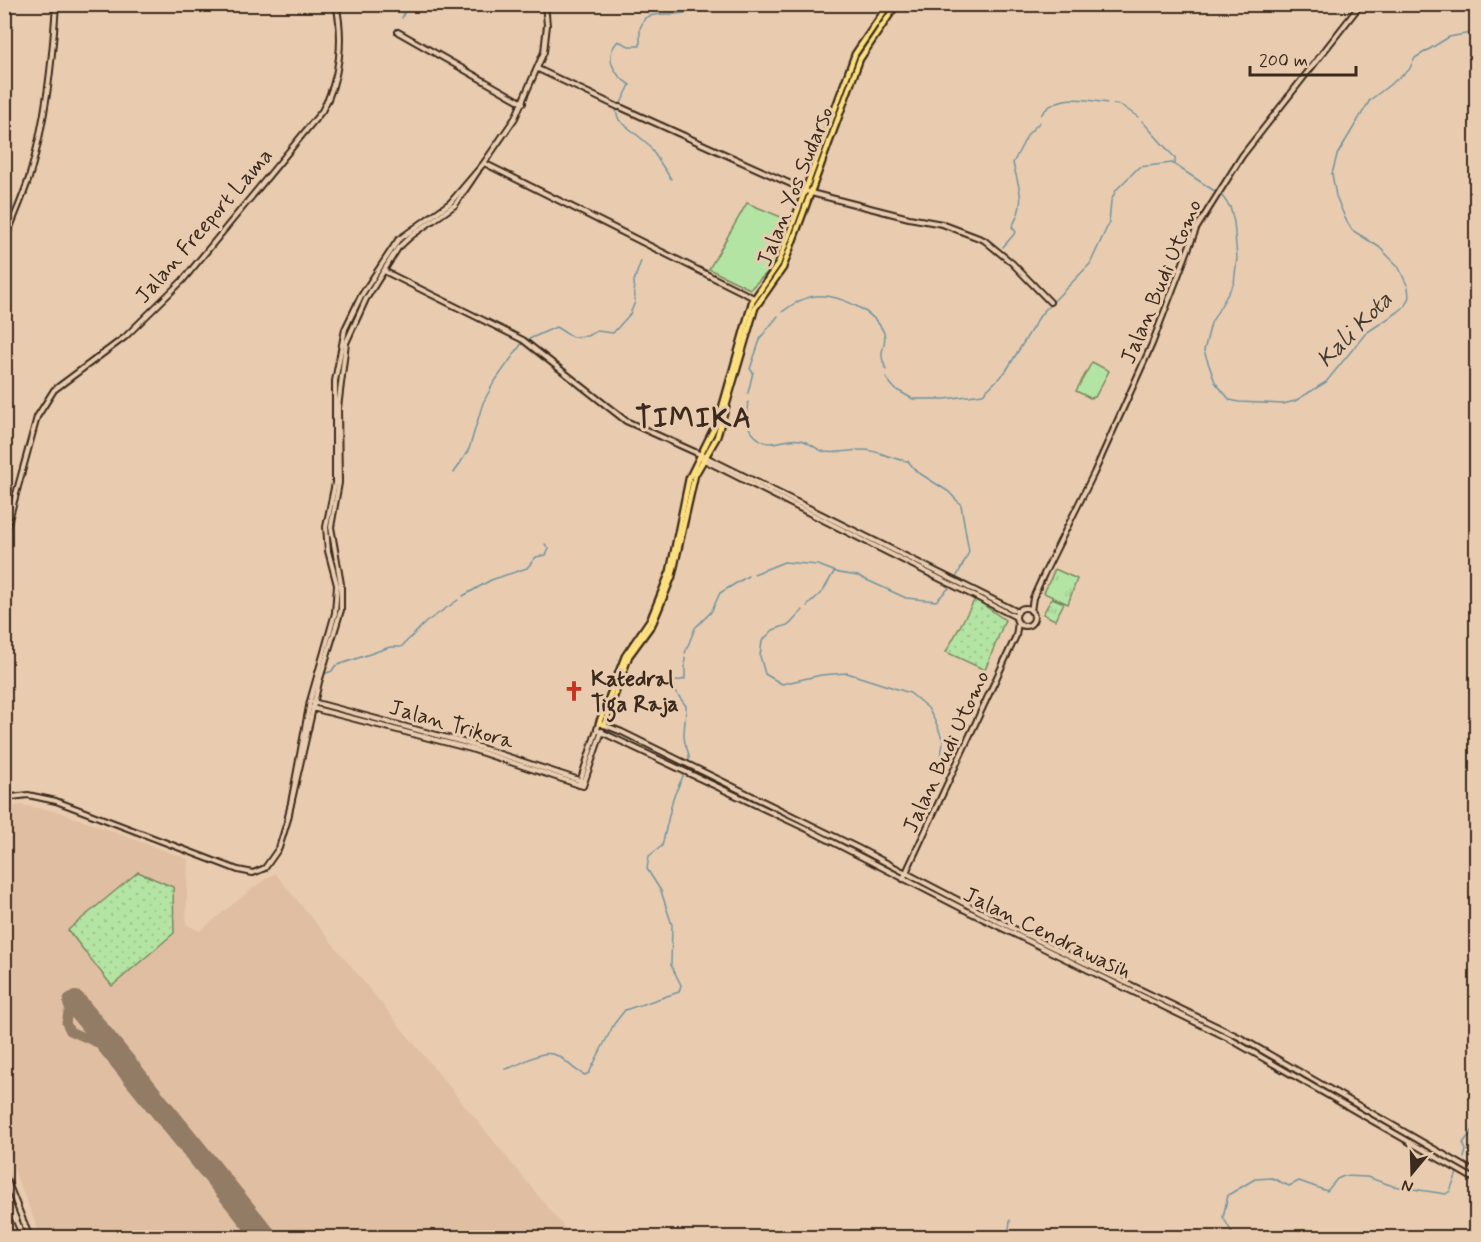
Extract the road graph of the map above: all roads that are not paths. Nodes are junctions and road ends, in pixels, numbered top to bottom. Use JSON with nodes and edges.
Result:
{"nodes":[{"id":1,"x":56,"y":4,"type":"edge"},
{"id":2,"x":336,"y":4,"type":"edge"},
{"id":3,"x":545,"y":4,"type":"edge"},
{"id":4,"x":889,"y":4,"type":"edge"},
{"id":5,"x":897,"y":4,"type":"edge"},
{"id":6,"x":1361,"y":4,"type":"edge"},
{"id":7,"x":398,"y":32,"type":"dead end"},
{"id":8,"x":538,"y":69,"type":"junction"},
{"id":9,"x":852,"y":72,"type":"junction"},
{"id":10,"x":523,"y":104,"type":"junction"},
{"id":11,"x":484,"y":163,"type":"junction"},
{"id":12,"x":479,"y":168,"type":"junction"},
{"id":13,"x":808,"y":191,"type":"junction"},
{"id":14,"x":4,"y":243,"type":"edge"},
{"id":15,"x":384,"y":271,"type":"junction"},
{"id":16,"x":754,"y":298,"type":"junction"},
{"id":17,"x":1050,"y":302,"type":"dead end"},
{"id":18,"x":337,"y":381,"type":"junction"},
{"id":19,"x":702,"y":457,"type":"junction"},
{"id":20,"x":4,"y":538,"type":"edge"},
{"id":21,"x":1033,"y":598,"type":"junction"},
{"id":22,"x":1025,"y":608,"type":"junction"},
{"id":23,"x":1031,"y":611,"type":"junction"},
{"id":24,"x":1018,"y":612,"type":"junction"},
{"id":25,"x":1017,"y":619,"type":"junction"},
{"id":26,"x":1025,"y":626,"type":"junction"},
{"id":27,"x":1016,"y":636,"type":"junction"},
{"id":28,"x":312,"y":702,"type":"junction"},
{"id":29,"x":311,"y":708,"type":"junction"},
{"id":30,"x":602,"y":724,"type":"junction"},
{"id":31,"x":600,"y":731,"type":"junction"},
{"id":32,"x":666,"y":753,"type":"junction"},
{"id":33,"x":663,"y":760,"type":"junction"},
{"id":34,"x":720,"y":781,"type":"junction"},
{"id":35,"x":582,"y":783,"type":"junction"},
{"id":36,"x":717,"y":786,"type":"junction"},
{"id":37,"x":4,"y":798,"type":"edge"},
{"id":38,"x":810,"y":828,"type":"junction"},
{"id":39,"x":904,"y":877,"type":"junction"},
{"id":40,"x":4,"y":1173,"type":"edge"},
{"id":41,"x":1476,"y":1173,"type":"edge"},
{"id":42,"x":1476,"y":1180,"type":"edge"},
{"id":43,"x":4,"y":1208,"type":"edge"},
{"id":44,"x":17,"y":1238,"type":"edge"},
{"id":45,"x":30,"y":1238,"type":"edge"}],
"edges":[{"from":1,"to":14,"type":"street"},
{"from":2,"to":20,"type":"street","name":"Jalan Freeport Lama"},
{"from":3,"to":8,"type":"street"},
{"from":4,"to":9,"type":"highway","name":"Jalan Yos Sudarso"},
{"from":5,"to":9,"type":"highway","name":"Jalan Yos Sudarso"},
{"from":6,"to":21,"type":"street","name":"Jalan Budi Utomo"},
{"from":7,"to":10,"type":"street"},
{"from":8,"to":10,"type":"street"},
{"from":8,"to":13,"type":"street"},
{"from":9,"to":13,"type":"highway","name":"Jalan Yos Sudarso"},
{"from":10,"to":11,"type":"street"},
{"from":11,"to":12,"type":"street"},
{"from":11,"to":16,"type":"street"},
{"from":12,"to":15,"type":"street"},
{"from":12,"to":18,"type":"street"},
{"from":13,"to":16,"type":"highway","name":"Jalan Yos Sudarso"},
{"from":13,"to":17,"type":"street"},
{"from":13,"to":19,"type":"highway","name":"Jalan Yos Sudarso"},
{"from":15,"to":18,"type":"street"},
{"from":15,"to":19,"type":"street"},
{"from":16,"to":19,"type":"highway","name":"Jalan Yos Sudarso"},
{"from":18,"to":28,"type":"street"},
{"from":19,"to":24,"type":"street"},
{"from":19,"to":25,"type":"street"},
{"from":19,"to":30,"type":"highway","name":"Jalan Yos Sudarso"},
{"from":21,"to":22,"type":"street","name":"Jalan Budi Utomo"},
{"from":21,"to":23,"type":"street","name":"Jalan Budi Utomo"},
{"from":22,"to":23,"type":"street"},
{"from":22,"to":24,"type":"street"},
{"from":23,"to":26,"type":"street"},
{"from":24,"to":25,"type":"street"},
{"from":25,"to":26,"type":"street"},
{"from":25,"to":27,"type":"street","name":"Jalan Budi Utomo"},
{"from":26,"to":27,"type":"street","name":"Jalan Budi Utomo"},
{"from":27,"to":39,"type":"street","name":"Jalan Budi Utomo"},
{"from":28,"to":29,"type":"street"},
{"from":28,"to":35,"type":"street","name":"Jalan Trikora"},
{"from":29,"to":35,"type":"street","name":"Jalan Trikora"},
{"from":29,"to":37,"type":"street"},
{"from":30,"to":31,"type":"street","name":"Jalan Yos Sudarso"},
{"from":30,"to":32,"type":"street","name":"Jalan Cendrawasih"},
{"from":31,"to":33,"type":"street","name":"Jalan Cendrawasih"},
{"from":31,"to":35,"type":"street","name":"Jalan Yos Sudarso"},
{"from":32,"to":33,"type":"street"},
{"from":32,"to":34,"type":"street","name":"Jalan Cendrawasih"},
{"from":33,"to":36,"type":"street","name":"Jalan Cendrawasih"},
{"from":34,"to":36,"type":"street"},
{"from":34,"to":38,"type":"street","name":"Jalan Cendrawasih"},
{"from":36,"to":38,"type":"street","name":"Jalan Cendrawasih"},
{"from":38,"to":39,"type":"street","name":"Jalan Cendrawasih"},
{"from":39,"to":41,"type":"street","name":"Jalan Cendrawasih"},
{"from":39,"to":42,"type":"street","name":"Jalan Cendrawasih"},
{"from":40,"to":45,"type":"street"},
{"from":43,"to":44,"type":"street"}]}
